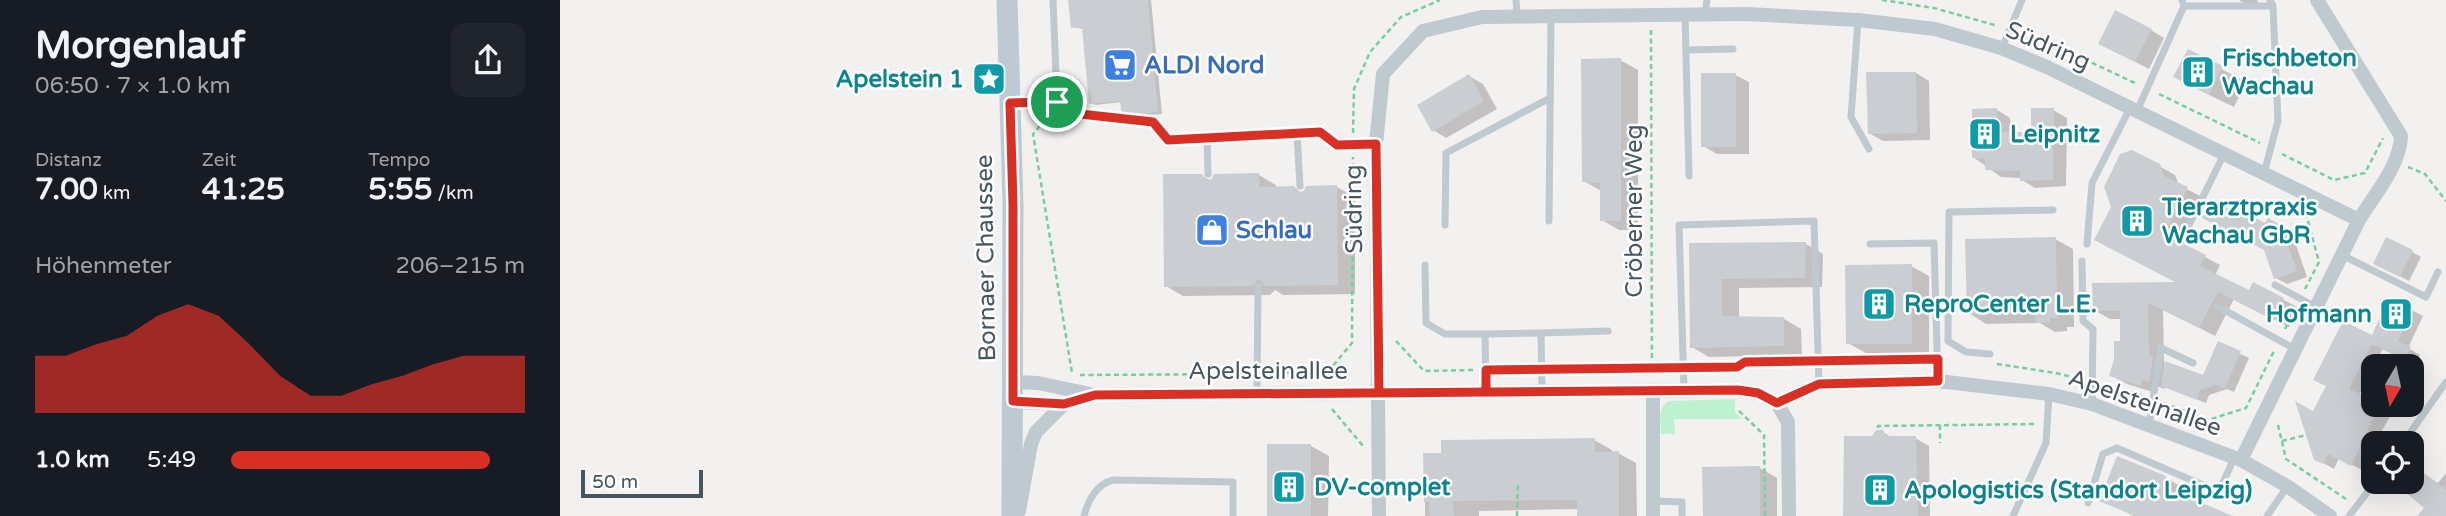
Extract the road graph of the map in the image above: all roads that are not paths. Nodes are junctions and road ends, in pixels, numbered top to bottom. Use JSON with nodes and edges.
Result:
{"nodes":[{"id":1,"x":1007,"y":0,"type":"edge"},
{"id":2,"x":1053,"y":0,"type":"edge"},
{"id":3,"x":1516,"y":0,"type":"edge"},
{"id":4,"x":2022,"y":0,"type":"edge"},
{"id":5,"x":2317,"y":0,"type":"edge"},
{"id":6,"x":2183,"y":3,"type":"edge"},
{"id":7,"x":2272,"y":3,"type":"edge"},
{"id":8,"x":1706,"y":8,"type":"edge"},
{"id":9,"x":1685,"y":15,"type":"junction"},
{"id":10,"x":1517,"y":16,"type":"junction"},
{"id":11,"x":1550,"y":17,"type":"junction"},
{"id":12,"x":1858,"y":20,"type":"junction"},
{"id":13,"x":2001,"y":48,"type":"junction"},
{"id":14,"x":1733,"y":49,"type":"dead end"},
{"id":15,"x":1686,"y":50,"type":"junction"},
{"id":16,"x":1550,"y":98,"type":"junction"},
{"id":17,"x":1010,"y":103,"type":"junction"},
{"id":18,"x":2134,"y":109,"type":"junction"},
{"id":19,"x":1297,"y":134,"type":"junction"},
{"id":20,"x":1208,"y":138,"type":"junction"},
{"id":21,"x":1168,"y":140,"type":"road end"},
{"id":22,"x":1376,"y":144,"type":"junction"},
{"id":23,"x":1869,"y":149,"type":"dead end"},
{"id":24,"x":2224,"y":153,"type":"junction"},
{"id":25,"x":2264,"y":173,"type":"junction"},
{"id":26,"x":1208,"y":174,"type":"dead end"},
{"id":27,"x":1689,"y":176,"type":"dead end"},
{"id":28,"x":1300,"y":186,"type":"dead end"},
{"id":29,"x":2053,"y":210,"type":"dead end"},
{"id":30,"x":2359,"y":220,"type":"junction"},
{"id":31,"x":1549,"y":221,"type":"dead end"},
{"id":32,"x":1446,"y":225,"type":"dead end"},
{"id":33,"x":2187,"y":229,"type":"dead end"},
{"id":34,"x":1870,"y":244,"type":"dead end"},
{"id":35,"x":2087,"y":244,"type":"dead end"},
{"id":36,"x":2341,"y":254,"type":"junction"},
{"id":37,"x":2082,"y":261,"type":"dead end"},
{"id":38,"x":1425,"y":265,"type":"dead end"},
{"id":39,"x":2438,"y":272,"type":"dead end"},
{"id":40,"x":2275,"y":285,"type":"dead end"},
{"id":41,"x":1258,"y":286,"type":"dead end"},
{"id":42,"x":2217,"y":306,"type":"dead end"},
{"id":43,"x":2316,"y":307,"type":"junction"},
{"id":44,"x":1608,"y":331,"type":"dead end"},
{"id":45,"x":1541,"y":333,"type":"junction"},
{"id":46,"x":1485,"y":334,"type":"junction"},
{"id":47,"x":2295,"y":349,"type":"junction"},
{"id":48,"x":1990,"y":354,"type":"dead end"},
{"id":49,"x":2193,"y":363,"type":"dead end"},
{"id":50,"x":1938,"y":381,"type":"junction"},
{"id":51,"x":2446,"y":382,"type":"edge"},
{"id":52,"x":1819,"y":384,"type":"junction"},
{"id":53,"x":1684,"y":390,"type":"junction"},
{"id":54,"x":1542,"y":391,"type":"junction"},
{"id":55,"x":1653,"y":391,"type":"junction"},
{"id":56,"x":1013,"y":392,"type":"junction"},
{"id":57,"x":1486,"y":392,"type":"junction"},
{"id":58,"x":1379,"y":393,"type":"junction"},
{"id":59,"x":1256,"y":394,"type":"junction"},
{"id":60,"x":2049,"y":394,"type":"junction"},
{"id":61,"x":1095,"y":395,"type":"junction"},
{"id":62,"x":1777,"y":403,"type":"junction"},
{"id":63,"x":1064,"y":404,"type":"junction"},
{"id":64,"x":2092,"y":404,"type":"junction"},
{"id":65,"x":2149,"y":424,"type":"junction"},
{"id":66,"x":2411,"y":431,"type":"edge"},
{"id":67,"x":2238,"y":459,"type":"junction"},
{"id":68,"x":2287,"y":486,"type":"junction"},
{"id":69,"x":2366,"y":494,"type":"edge"},
{"id":70,"x":1653,"y":501,"type":"junction"},
{"id":71,"x":2088,"y":503,"type":"dead end"},
{"id":72,"x":1012,"y":516,"type":"edge"},
{"id":73,"x":1018,"y":516,"type":"edge"},
{"id":74,"x":1084,"y":516,"type":"edge"},
{"id":75,"x":1233,"y":516,"type":"edge"},
{"id":76,"x":1379,"y":516,"type":"edge"},
{"id":77,"x":1653,"y":516,"type":"edge"},
{"id":78,"x":1682,"y":516,"type":"edge"},
{"id":79,"x":1789,"y":516,"type":"edge"},
{"id":80,"x":2013,"y":516,"type":"edge"},
{"id":81,"x":2267,"y":516,"type":"edge"},
{"id":82,"x":2330,"y":516,"type":"edge"},
{"id":83,"x":2349,"y":516,"type":"edge"}],
"edges":[{"from":1,"to":17,"type":"main road","name":"Bornaer Chaussee"},
{"from":2,"to":17,"type":"lane"},
{"from":3,"to":10,"type":"lane"},
{"from":4,"to":13,"type":"lane"},
{"from":5,"to":30,"type":"street"},
{"from":6,"to":7,"type":"lane"},
{"from":6,"to":18,"type":"lane"},
{"from":7,"to":25,"type":"lane"},
{"from":8,"to":9,"type":"street","name":"Südring"},
{"from":8,"to":12,"type":"street","name":"Südring"},
{"from":9,"to":11,"type":"street","name":"Südring"},
{"from":9,"to":15,"type":"lane"},
{"from":10,"to":11,"type":"street","name":"Südring"},
{"from":10,"to":22,"type":"street","name":"Südring"},
{"from":11,"to":16,"type":"lane"},
{"from":12,"to":13,"type":"street","name":"Südring"},
{"from":12,"to":23,"type":"lane"},
{"from":13,"to":18,"type":"street","name":"Südring"},
{"from":14,"to":15,"type":"lane"},
{"from":15,"to":27,"type":"lane"},
{"from":16,"to":31,"type":"lane"},
{"from":16,"to":32,"type":"lane"},
{"from":17,"to":56,"type":"main road","name":"Bornaer Chaussee"},
{"from":18,"to":24,"type":"street","name":"Südring"},
{"from":18,"to":35,"type":"lane"},
{"from":19,"to":20,"type":"lane"},
{"from":19,"to":22,"type":"lane"},
{"from":19,"to":28,"type":"lane"},
{"from":20,"to":21,"type":"lane"},
{"from":20,"to":26,"type":"lane"},
{"from":22,"to":58,"type":"street","name":"Südring"},
{"from":24,"to":25,"type":"street","name":"Südring"},
{"from":24,"to":33,"type":"lane"},
{"from":25,"to":30,"type":"street","name":"Südring"},
{"from":29,"to":48,"type":"lane"},
{"from":30,"to":36,"type":"street"},
{"from":34,"to":50,"type":"lane"},
{"from":36,"to":39,"type":"lane"},
{"from":36,"to":43,"type":"street"},
{"from":37,"to":64,"type":"lane"},
{"from":38,"to":46,"type":"lane"},
{"from":40,"to":43,"type":"lane"},
{"from":41,"to":59,"type":"lane"},
{"from":42,"to":47,"type":"lane"},
{"from":43,"to":47,"type":"street"},
{"from":44,"to":45,"type":"lane"},
{"from":45,"to":46,"type":"lane"},
{"from":45,"to":54,"type":"lane"},
{"from":46,"to":57,"type":"lane"},
{"from":47,"to":67,"type":"street"},
{"from":49,"to":65,"type":"lane"},
{"from":50,"to":52,"type":"street","name":"Apelsteinallee"},
{"from":50,"to":60,"type":"street","name":"Apelsteinallee"},
{"from":51,"to":66,"type":"lane"},
{"from":52,"to":53,"type":"lane"},
{"from":52,"to":62,"type":"street","name":"Apelsteinallee"},
{"from":53,"to":55,"type":"street","name":"Apelsteinallee"},
{"from":53,"to":62,"type":"street","name":"Apelsteinallee"},
{"from":54,"to":55,"type":"street","name":"Apelsteinallee"},
{"from":54,"to":57,"type":"street","name":"Apelsteinallee"},
{"from":55,"to":70,"type":"street"},
{"from":56,"to":61,"type":"street","name":"Apelsteinallee"},
{"from":56,"to":63,"type":"street","name":"Apelsteinallee"},
{"from":56,"to":72,"type":"main road","name":"Bornaer Chaussee"},
{"from":57,"to":58,"type":"street","name":"Apelsteinallee"},
{"from":58,"to":59,"type":"street","name":"Apelsteinallee"},
{"from":58,"to":76,"type":"street","name":"Südring"},
{"from":59,"to":61,"type":"street","name":"Apelsteinallee"},
{"from":60,"to":64,"type":"street","name":"Apelsteinallee"},
{"from":60,"to":80,"type":"lane"},
{"from":61,"to":63,"type":"street","name":"Apelsteinallee"},
{"from":62,"to":79,"type":"street"},
{"from":63,"to":73,"type":"street","name":"Apelsteinallee"},
{"from":64,"to":65,"type":"street","name":"Apelsteinallee"},
{"from":65,"to":67,"type":"street","name":"Apelsteinallee"},
{"from":67,"to":68,"type":"street","name":"Apelsteinallee"},
{"from":67,"to":71,"type":"lane"},
{"from":68,"to":81,"type":"lane"},
{"from":68,"to":82,"type":"street","name":"Apelsteinallee"},
{"from":69,"to":83,"type":"lane"},
{"from":70,"to":77,"type":"street"},
{"from":70,"to":78,"type":"lane"},
{"from":74,"to":75,"type":"lane"}]}
